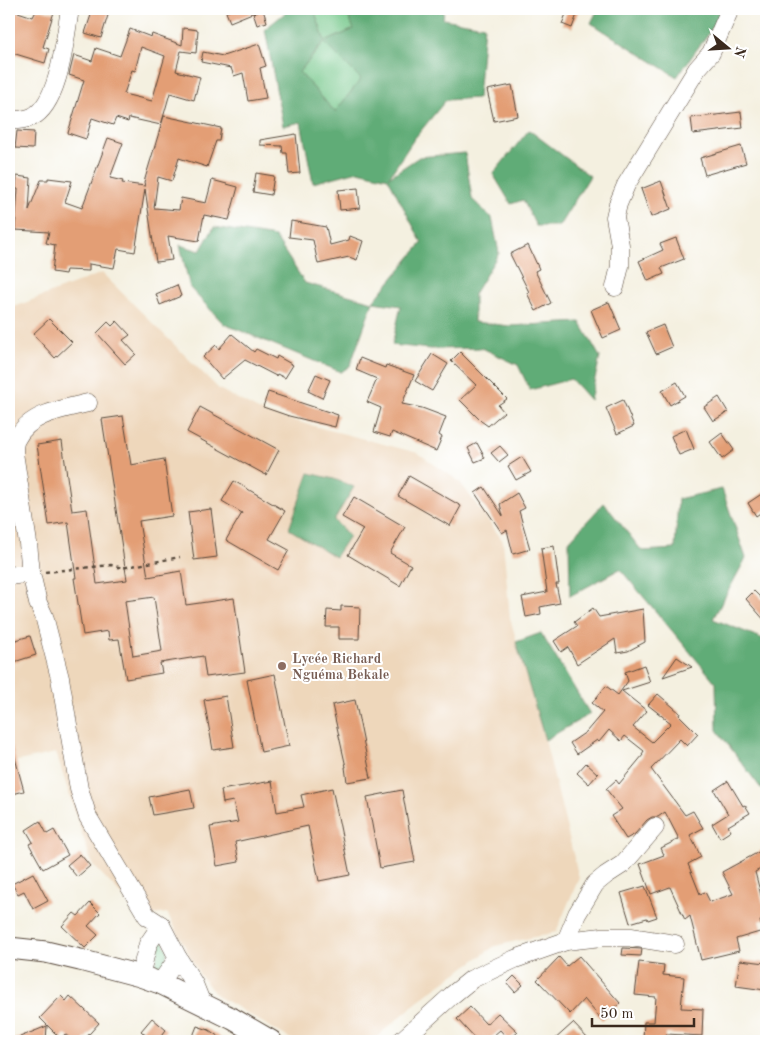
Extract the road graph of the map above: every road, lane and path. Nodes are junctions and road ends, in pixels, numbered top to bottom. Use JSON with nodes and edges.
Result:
{"nodes":[{"id":1,"x":70,"y":9,"type":"edge"},
{"id":2,"x":730,"y":9,"type":"edge"},
{"id":3,"x":9,"y":121,"type":"edge"},
{"id":4,"x":615,"y":287,"type":"dead end"},
{"id":5,"x":88,"y":403,"type":"dead end"},
{"id":6,"x":180,"y":557,"type":"dead end"},
{"id":7,"x":31,"y":572,"type":"junction"},
{"id":8,"x":9,"y":576,"type":"edge"},
{"id":9,"x":655,"y":827,"type":"dead end"},
{"id":10,"x":161,"y":925,"type":"junction"},
{"id":11,"x":566,"y":941,"type":"junction"},
{"id":12,"x":148,"y":944,"type":"junction"},
{"id":13,"x":675,"y":944,"type":"dead end"},
{"id":14,"x":9,"y":948,"type":"edge"},
{"id":15,"x":178,"y":958,"type":"junction"},
{"id":16,"x":116,"y":971,"type":"junction"},
{"id":17,"x":140,"y":976,"type":"junction"},
{"id":18,"x":160,"y":983,"type":"junction"},
{"id":19,"x":202,"y":1004,"type":"junction"},
{"id":20,"x":271,"y":1041,"type":"edge"},
{"id":21,"x":401,"y":1041,"type":"edge"}],
"edges":[{"from":1,"to":3,"type":"street"},
{"from":2,"to":4,"type":"street"},
{"from":5,"to":7,"type":"street"},
{"from":6,"to":7,"type":"path"},
{"from":7,"to":8,"type":"street"},
{"from":7,"to":10,"type":"street"},
{"from":9,"to":11,"type":"street"},
{"from":10,"to":12,"type":"street"},
{"from":10,"to":15,"type":"street"},
{"from":11,"to":13,"type":"street"},
{"from":11,"to":21,"type":"street"},
{"from":12,"to":16,"type":"street"},
{"from":12,"to":17,"type":"street"},
{"from":14,"to":16,"type":"main road"},
{"from":15,"to":18,"type":"street"},
{"from":15,"to":19,"type":"street"},
{"from":16,"to":17,"type":"main road"},
{"from":17,"to":18,"type":"main road"},
{"from":18,"to":19,"type":"main road"},
{"from":19,"to":20,"type":"main road"}]}
